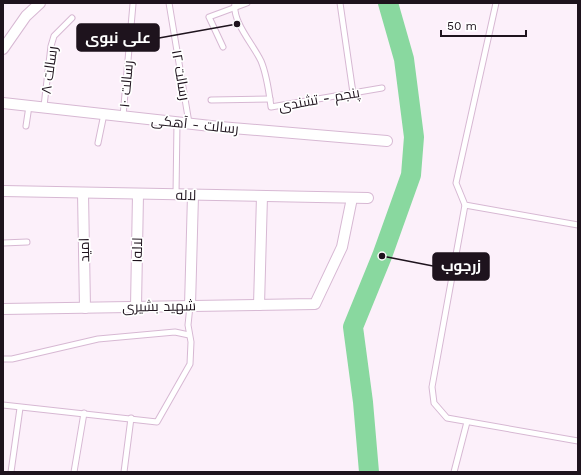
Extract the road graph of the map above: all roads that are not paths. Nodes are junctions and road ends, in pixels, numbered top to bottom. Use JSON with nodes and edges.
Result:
{"nodes":[{"id":1,"x":40,"y":3,"type":"edge"},
{"id":2,"x":169,"y":3,"type":"edge"},
{"id":3,"x":247,"y":3,"type":"edge"},
{"id":4,"x":340,"y":3,"type":"edge"},
{"id":5,"x":496,"y":3,"type":"edge"},
{"id":6,"x":134,"y":4,"type":"dead end"},
{"id":7,"x":234,"y":6,"type":"edge"},
{"id":8,"x":72,"y":18,"type":"dead end"},
{"id":9,"x":223,"y":47,"type":"dead end"},
{"id":10,"x":3,"y":49,"type":"edge"},
{"id":11,"x":382,"y":88,"type":"dead end"},
{"id":12,"x":353,"y":93,"type":"junction"},
{"id":13,"x":270,"y":99,"type":"junction"},
{"id":14,"x":211,"y":100,"type":"dead end"},
{"id":15,"x":3,"y":103,"type":"edge"},
{"id":16,"x":29,"y":105,"type":"junction"},
{"id":17,"x":44,"y":106,"type":"junction"},
{"id":18,"x":104,"y":114,"type":"junction"},
{"id":19,"x":124,"y":116,"type":"junction"},
{"id":20,"x":177,"y":122,"type":"junction"},
{"id":21,"x":189,"y":123,"type":"junction"},
{"id":22,"x":26,"y":126,"type":"dead end"},
{"id":23,"x":387,"y":141,"type":"dead end"},
{"id":24,"x":98,"y":143,"type":"dead end"},
{"id":25,"x":3,"y":191,"type":"edge"},
{"id":26,"x":83,"y":193,"type":"junction"},
{"id":27,"x":138,"y":194,"type":"junction"},
{"id":28,"x":176,"y":194,"type":"junction"},
{"id":29,"x":193,"y":195,"type":"junction"},
{"id":30,"x":262,"y":196,"type":"junction"},
{"id":31,"x":352,"y":198,"type":"junction"},
{"id":32,"x":368,"y":198,"type":"dead end"},
{"id":33,"x":464,"y":205,"type":"junction"},
{"id":34,"x":578,"y":225,"type":"edge"},
{"id":35,"x":27,"y":242,"type":"dead end"},
{"id":36,"x":3,"y":243,"type":"edge"},
{"id":37,"x":259,"y":304,"type":"junction"},
{"id":38,"x":190,"y":306,"type":"junction"},
{"id":39,"x":136,"y":307,"type":"junction"},
{"id":40,"x":85,"y":308,"type":"junction"},
{"id":41,"x":3,"y":309,"type":"edge"},
{"id":42,"x":189,"y":335,"type":"junction"},
{"id":43,"x":3,"y":359,"type":"edge"},
{"id":44,"x":3,"y":405,"type":"edge"},
{"id":45,"x":20,"y":408,"type":"junction"},
{"id":46,"x":84,"y":413,"type":"junction"},
{"id":47,"x":131,"y":418,"type":"junction"},
{"id":48,"x":467,"y":422,"type":"junction"},
{"id":49,"x":578,"y":441,"type":"edge"},
{"id":50,"x":11,"y":472,"type":"edge"},
{"id":51,"x":74,"y":472,"type":"edge"},
{"id":52,"x":124,"y":472,"type":"edge"},
{"id":53,"x":454,"y":472,"type":"edge"}],
"edges":[{"from":1,"to":10,"type":"street"},
{"from":2,"to":21,"type":"lane","name":"رسالت ۱۲"},
{"from":3,"to":7,"type":"lane"},
{"from":4,"to":12,"type":"lane"},
{"from":5,"to":33,"type":"lane"},
{"from":6,"to":19,"type":"lane","name":"رسالت ۱۰"},
{"from":7,"to":9,"type":"lane"},
{"from":7,"to":13,"type":"lane","name":"پنجم - تشندی"},
{"from":8,"to":17,"type":"lane","name":"رسالت ۸"},
{"from":11,"to":12,"type":"lane","name":"پنجم - تشندی"},
{"from":12,"to":13,"type":"lane","name":"پنجم - تشندی"},
{"from":13,"to":14,"type":"lane"},
{"from":15,"to":16,"type":"street","name":"رسالت - آهکی"},
{"from":16,"to":17,"type":"street","name":"رسالت - آهکی"},
{"from":16,"to":22,"type":"lane"},
{"from":17,"to":18,"type":"street","name":"رسالت - آهکی"},
{"from":18,"to":19,"type":"street","name":"رسالت - آهکی"},
{"from":18,"to":24,"type":"lane"},
{"from":19,"to":20,"type":"street","name":"رسالت - آهکی"},
{"from":20,"to":21,"type":"street","name":"رسالت - آهکی"},
{"from":20,"to":28,"type":"lane"},
{"from":21,"to":23,"type":"street","name":"رسالت - آهکی"},
{"from":25,"to":26,"type":"street","name":"لاله"},
{"from":26,"to":27,"type":"street","name":"لاله"},
{"from":26,"to":40,"type":"street","name":"امید"},
{"from":27,"to":28,"type":"street","name":"لاله"},
{"from":27,"to":39,"type":"street","name":"لاله۱"},
{"from":28,"to":29,"type":"street","name":"لاله"},
{"from":29,"to":30,"type":"street","name":"لاله"},
{"from":29,"to":38,"type":"street"},
{"from":30,"to":31,"type":"street","name":"لاله"},
{"from":30,"to":37,"type":"street"},
{"from":31,"to":32,"type":"street","name":"لاله"},
{"from":31,"to":37,"type":"street","name":"شهید بشیری"},
{"from":33,"to":34,"type":"lane"},
{"from":33,"to":48,"type":"lane"},
{"from":35,"to":36,"type":"lane"},
{"from":37,"to":38,"type":"street","name":"شهید بشیری"},
{"from":38,"to":39,"type":"street","name":"شهید بشیری"},
{"from":38,"to":42,"type":"lane"},
{"from":39,"to":40,"type":"street","name":"شهید بشیری"},
{"from":40,"to":41,"type":"street","name":"شهید بشیری"},
{"from":42,"to":43,"type":"lane"},
{"from":42,"to":47,"type":"lane"},
{"from":44,"to":45,"type":"lane"},
{"from":45,"to":46,"type":"lane"},
{"from":45,"to":50,"type":"lane"},
{"from":46,"to":47,"type":"lane"},
{"from":46,"to":51,"type":"lane"},
{"from":47,"to":52,"type":"lane"},
{"from":48,"to":49,"type":"lane"},
{"from":48,"to":53,"type":"lane"}]}
